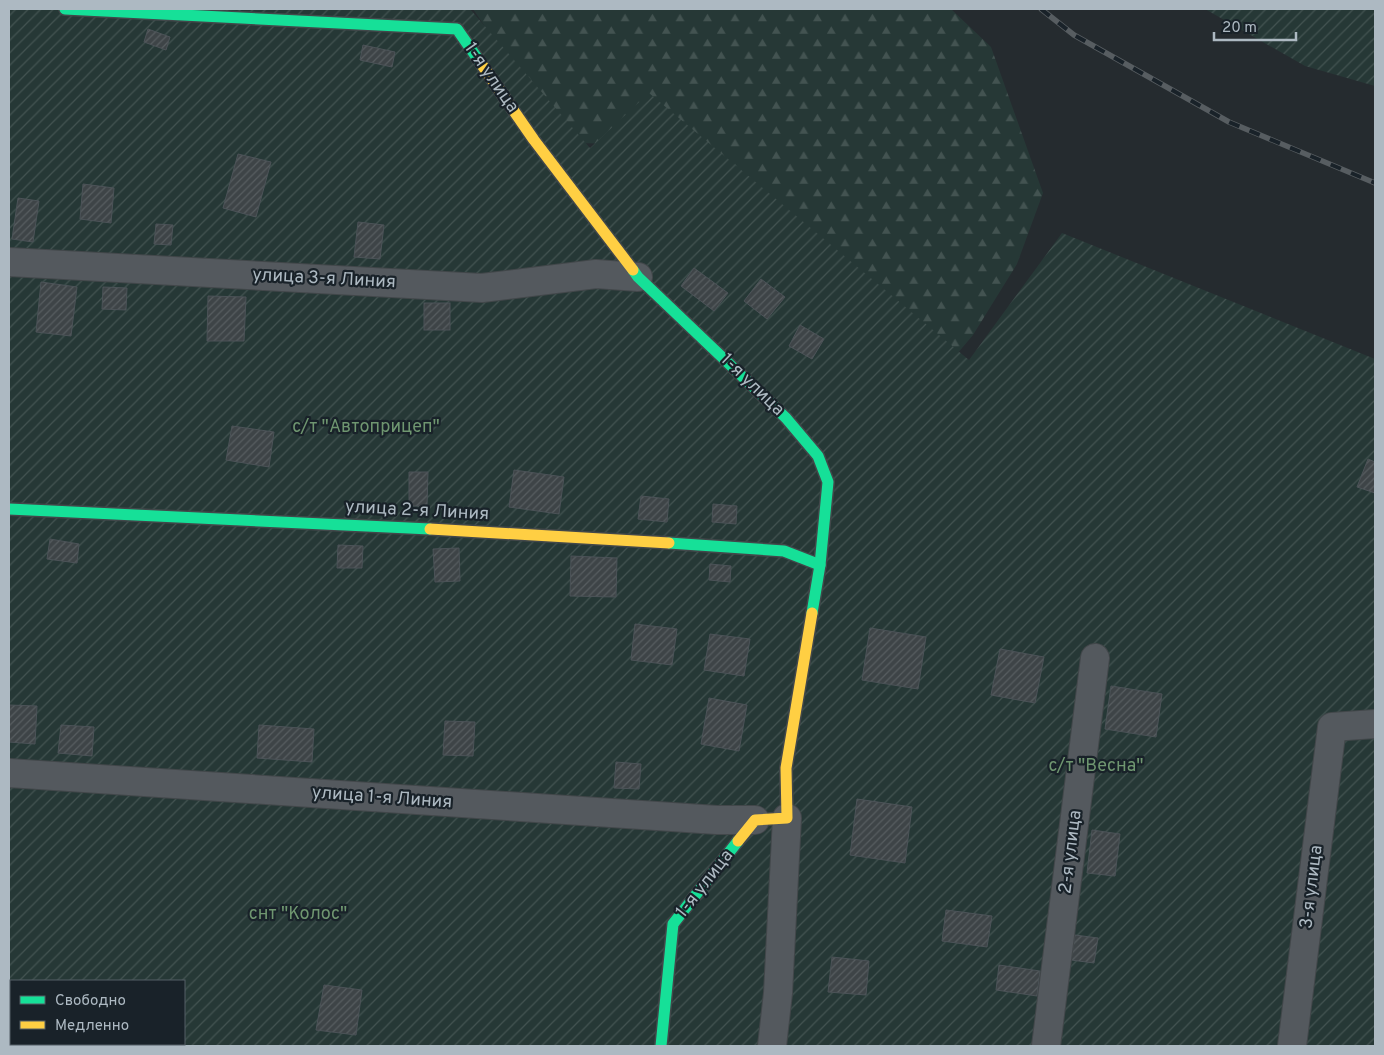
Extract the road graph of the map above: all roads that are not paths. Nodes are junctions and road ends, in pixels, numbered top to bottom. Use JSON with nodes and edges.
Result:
{"nodes":[{"id":1,"x":65,"y":9,"type":"edge"},
{"id":2,"x":9,"y":262,"type":"edge"},
{"id":3,"x":638,"y":276,"type":"junction"},
{"id":4,"x":9,"y":509,"type":"edge"},
{"id":5,"x":820,"y":565,"type":"junction"},
{"id":6,"x":1095,"y":658,"type":"dead end"},
{"id":7,"x":1375,"y":724,"type":"edge"},
{"id":8,"x":9,"y":773,"type":"edge"},
{"id":9,"x":787,"y":818,"type":"junction"},
{"id":10,"x":755,"y":820,"type":"junction"},
{"id":11,"x":661,"y":1046,"type":"edge"},
{"id":12,"x":772,"y":1046,"type":"edge"},
{"id":13,"x":1046,"y":1046,"type":"edge"},
{"id":14,"x":1292,"y":1046,"type":"edge"}],
"edges":[{"from":1,"to":3,"type":"street","name":"1-я улица"},
{"from":2,"to":3,"type":"street","name":"улица 3-я Линия"},
{"from":3,"to":5,"type":"street","name":"1-я улица"},
{"from":4,"to":5,"type":"street","name":"улица 2-я Линия"},
{"from":5,"to":9,"type":"street","name":"1-я улица"},
{"from":6,"to":13,"type":"street","name":"2-я улица"},
{"from":7,"to":14,"type":"street","name":"3-я улица"},
{"from":8,"to":10,"type":"street","name":"улица 1-я Линия"},
{"from":9,"to":10,"type":"street"},
{"from":9,"to":12,"type":"street","name":"1-я улица"},
{"from":10,"to":11,"type":"street","name":"1-я улица"}]}
